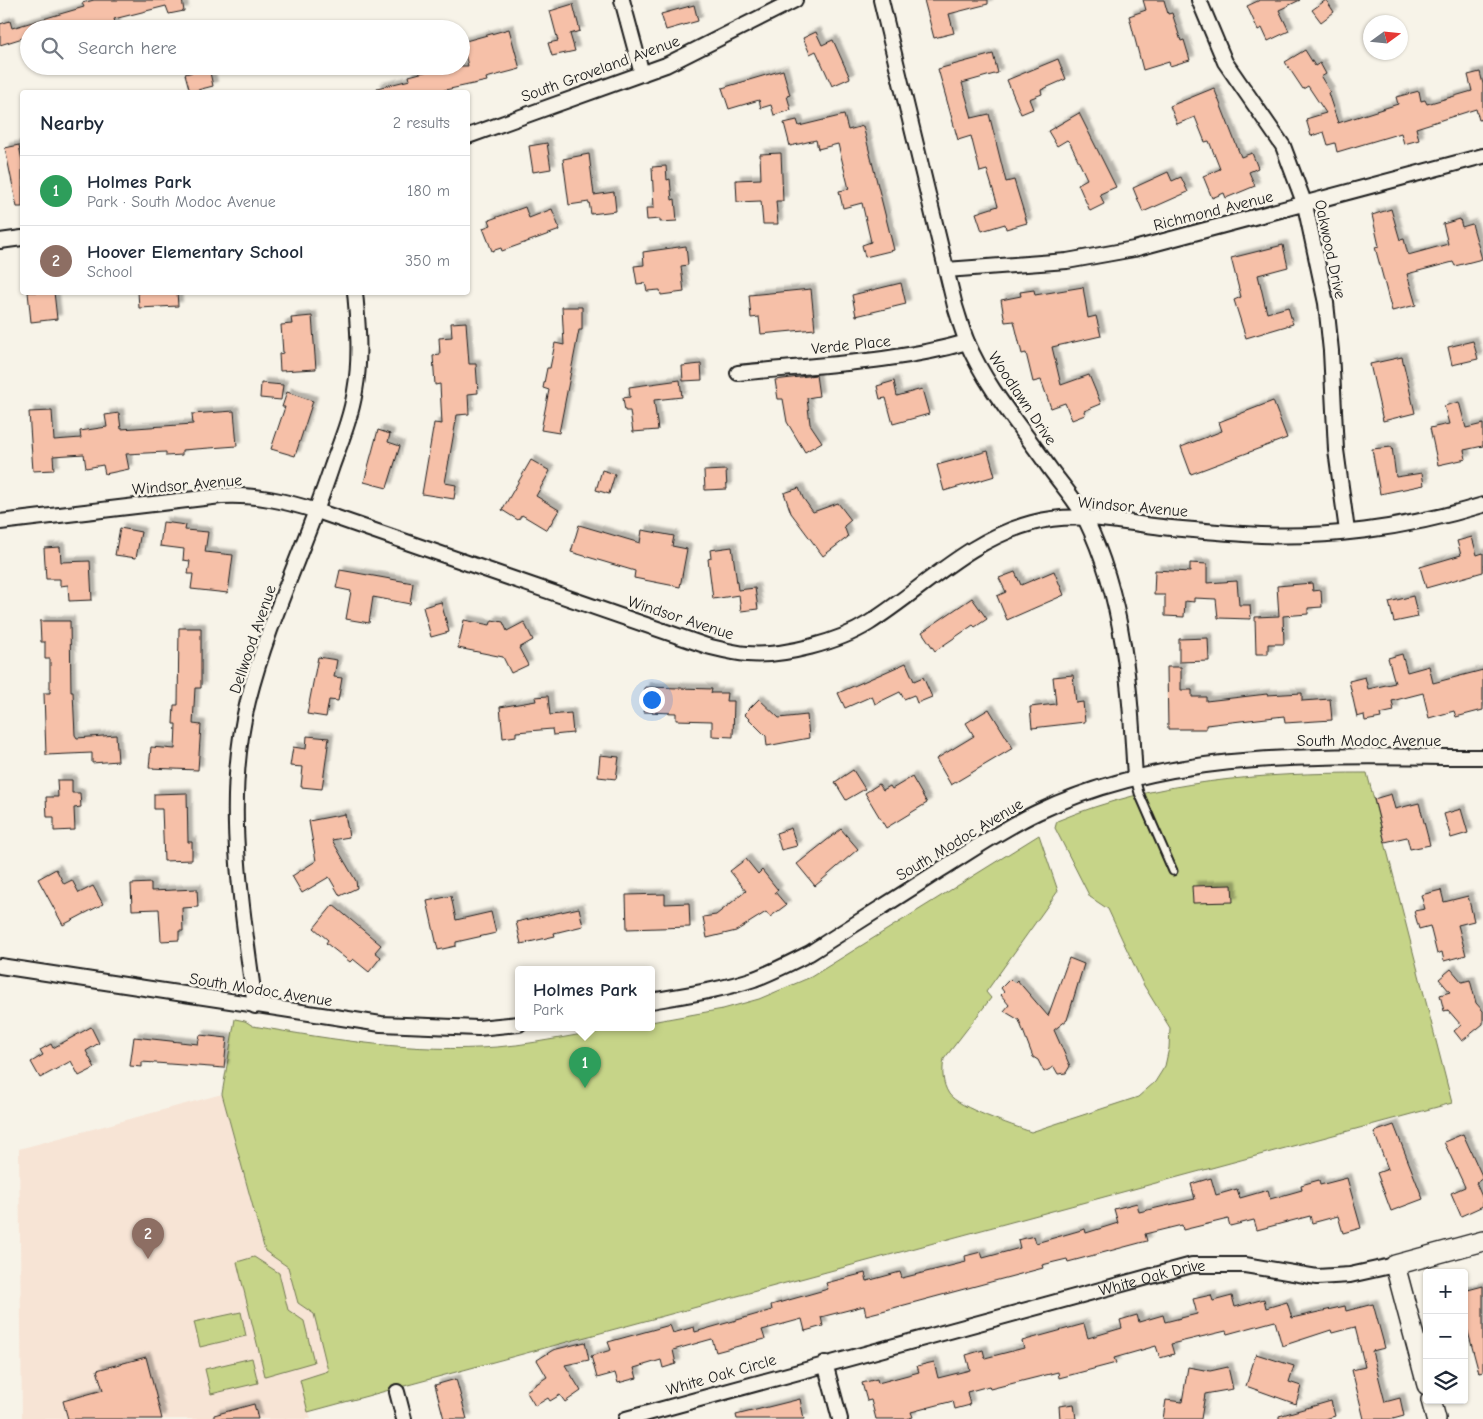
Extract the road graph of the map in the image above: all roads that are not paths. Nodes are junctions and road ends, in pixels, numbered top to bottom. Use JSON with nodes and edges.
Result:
{"nodes":[{"id":1,"x":622,"y":0,"type":"edge"},
{"id":2,"x":796,"y":0,"type":"edge"},
{"id":3,"x":881,"y":0,"type":"edge"},
{"id":4,"x":1199,"y":0,"type":"edge"},
{"id":5,"x":642,"y":74,"type":"junction"},
{"id":6,"x":470,"y":135,"type":"edge"},
{"id":7,"x":1483,"y":156,"type":"edge"},
{"id":8,"x":1305,"y":205,"type":"junction"},
{"id":9,"x":20,"y":238,"type":"edge"},
{"id":10,"x":0,"y":241,"type":"edge"},
{"id":11,"x":946,"y":270,"type":"junction"},
{"id":12,"x":355,"y":295,"type":"edge"},
{"id":13,"x":967,"y":342,"type":"junction"},
{"id":14,"x":738,"y":373,"type":"dead end"},
{"id":15,"x":1483,"y":505,"type":"edge"},
{"id":16,"x":317,"y":511,"type":"junction"},
{"id":17,"x":1085,"y":517,"type":"junction"},
{"id":18,"x":0,"y":522,"type":"edge"},
{"id":19,"x":1347,"y":532,"type":"junction"},
{"id":20,"x":1483,"y":757,"type":"edge"},
{"id":21,"x":1135,"y":778,"type":"junction"},
{"id":22,"x":1173,"y":871,"type":"dead end"},
{"id":23,"x":0,"y":966,"type":"edge"},
{"id":24,"x":655,"y":1000,"type":"edge"},
{"id":25,"x":255,"y":1006,"type":"junction"},
{"id":26,"x":515,"y":1024,"type":"edge"},
{"id":27,"x":1483,"y":1241,"type":"edge"},
{"id":28,"x":1395,"y":1265,"type":"junction"},
{"id":29,"x":825,"y":1363,"type":"junction"},
{"id":30,"x":1423,"y":1371,"type":"edge"},
{"id":31,"x":397,"y":1392,"type":"dead end"},
{"id":32,"x":1432,"y":1404,"type":"edge"},
{"id":33,"x":663,"y":1414,"type":"edge"},
{"id":34,"x":404,"y":1419,"type":"edge"},
{"id":35,"x":626,"y":1419,"type":"edge"},
{"id":36,"x":840,"y":1419,"type":"edge"},
{"id":37,"x":1436,"y":1419,"type":"edge"}],
"edges":[{"from":1,"to":5,"type":"street"},
{"from":2,"to":5,"type":"street","name":"South Groveland Avenue"},
{"from":3,"to":11,"type":"street","name":"Woodlawn Drive"},
{"from":4,"to":8,"type":"street","name":"Oakwood Drive"},
{"from":5,"to":6,"type":"street","name":"South Groveland Avenue"},
{"from":7,"to":8,"type":"street","name":"Richmond Avenue"},
{"from":8,"to":11,"type":"street","name":"Richmond Avenue"},
{"from":8,"to":19,"type":"street","name":"Oakwood Drive"},
{"from":9,"to":10,"type":"street"},
{"from":11,"to":13,"type":"street","name":"Woodlawn Drive"},
{"from":12,"to":16,"type":"street","name":"Dellwood Avenue"},
{"from":13,"to":14,"type":"street","name":"Verde Place"},
{"from":13,"to":17,"type":"street","name":"Woodlawn Drive"},
{"from":15,"to":19,"type":"street","name":"Windsor Avenue"},
{"from":16,"to":17,"type":"street","name":"Windsor Avenue"},
{"from":16,"to":18,"type":"street","name":"Windsor Avenue"},
{"from":16,"to":25,"type":"street","name":"Dellwood Avenue"},
{"from":17,"to":19,"type":"street","name":"Windsor Avenue"},
{"from":17,"to":21,"type":"street","name":"Woodlawn Drive"},
{"from":20,"to":21,"type":"street","name":"South Modoc Avenue"},
{"from":21,"to":22,"type":"lane"},
{"from":21,"to":24,"type":"street","name":"South Modoc Avenue"},
{"from":23,"to":25,"type":"street","name":"South Modoc Avenue"},
{"from":25,"to":26,"type":"street","name":"South Modoc Avenue"},
{"from":27,"to":28,"type":"street","name":"White Oak Drive"},
{"from":28,"to":29,"type":"street","name":"White Oak Drive"},
{"from":28,"to":30,"type":"street"},
{"from":29,"to":33,"type":"street","name":"White Oak Circle"},
{"from":29,"to":36,"type":"street"},
{"from":31,"to":34,"type":"street"},
{"from":32,"to":37,"type":"street"},
{"from":33,"to":35,"type":"street","name":"White Oak Circle"}]}
